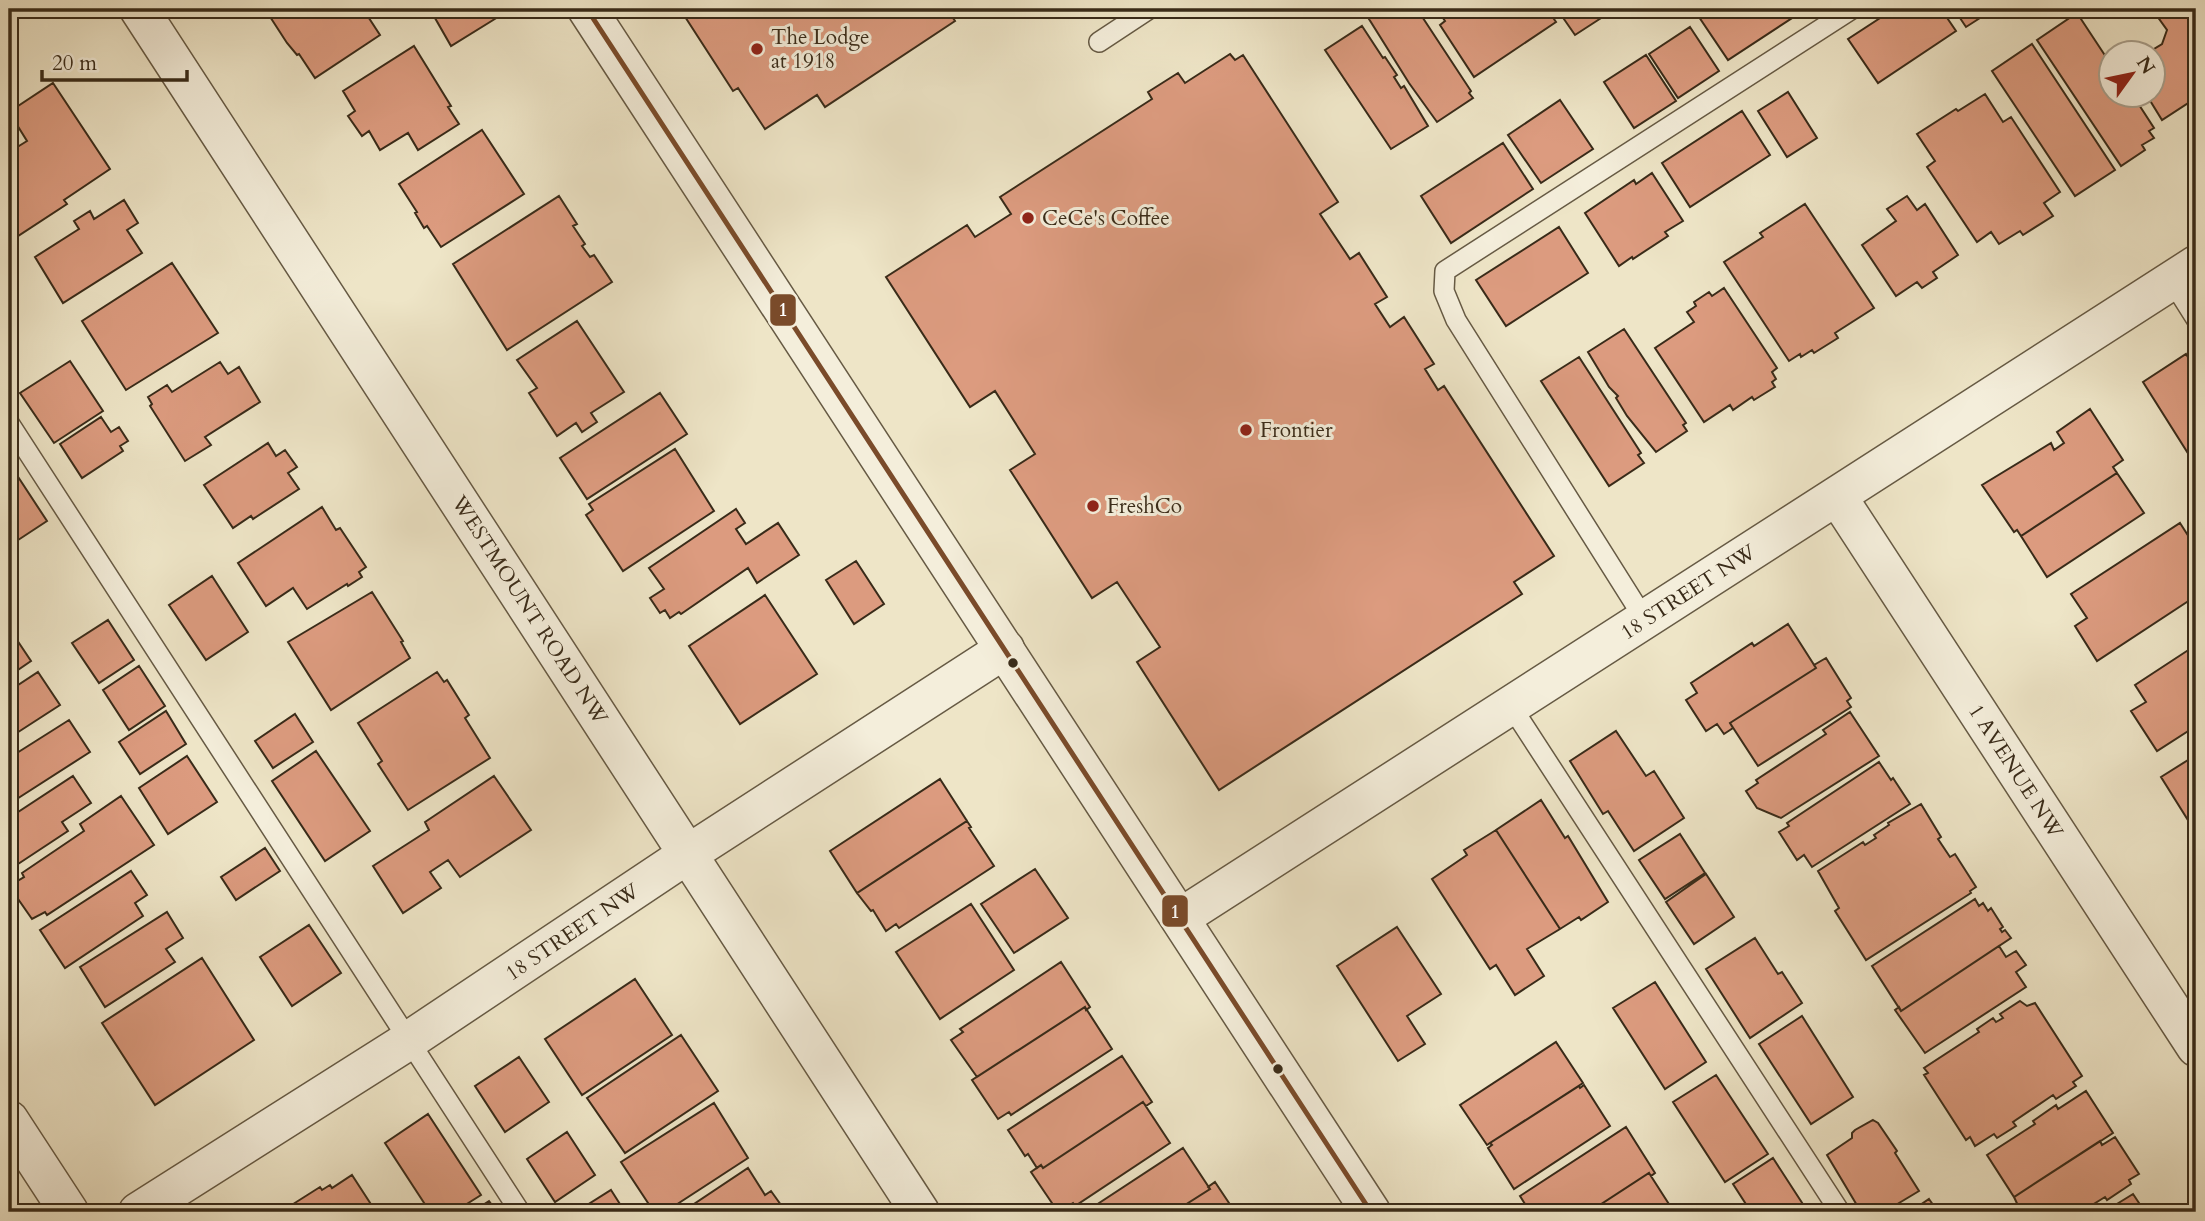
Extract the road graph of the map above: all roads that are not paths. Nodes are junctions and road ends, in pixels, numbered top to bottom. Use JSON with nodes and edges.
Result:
{"nodes":[{"id":1,"x":139,"y":9,"type":"edge"},
{"id":2,"x":587,"y":9,"type":"edge"},
{"id":3,"x":1149,"y":9,"type":"edge"},
{"id":4,"x":1852,"y":9,"type":"edge"},
{"id":5,"x":1099,"y":42,"type":"dead end"},
{"id":6,"x":2184,"y":273,"type":"edge"},
{"id":7,"x":2196,"y":319,"type":"edge"},
{"id":8,"x":9,"y":423,"type":"edge"},
{"id":9,"x":1837,"y":496,"type":"junction"},
{"id":10,"x":1645,"y":620,"type":"junction"},
{"id":11,"x":1005,"y":649,"type":"junction"},
{"id":12,"x":1511,"y":706,"type":"junction"},
{"id":13,"x":688,"y":854,"type":"junction"},
{"id":14,"x":1180,"y":918,"type":"junction"},
{"id":15,"x":408,"y":1041,"type":"junction"},
{"id":16,"x":2196,"y":1047,"type":"edge"},
{"id":17,"x":9,"y":1120,"type":"edge"},
{"id":18,"x":69,"y":1212,"type":"edge"},
{"id":19,"x":138,"y":1212,"type":"edge"},
{"id":20,"x":520,"y":1212,"type":"edge"},
{"id":21,"x":920,"y":1212,"type":"edge"},
{"id":22,"x":1371,"y":1212,"type":"edge"},
{"id":23,"x":1840,"y":1212,"type":"edge"}],
"edges":[{"from":1,"to":13,"type":"street","name":"WESTMOUNT ROAD NW"},
{"from":2,"to":11,"type":"street"},
{"from":3,"to":5,"type":"lane"},
{"from":4,"to":10,"type":"lane"},
{"from":6,"to":7,"type":"lane"},
{"from":6,"to":9,"type":"street","name":"18 STREET NW"},
{"from":8,"to":15,"type":"lane"},
{"from":9,"to":10,"type":"street","name":"18 STREET NW"},
{"from":9,"to":16,"type":"street","name":"1 AVENUE NW"},
{"from":10,"to":12,"type":"street","name":"18 STREET NW"},
{"from":11,"to":13,"type":"street","name":"18 STREET NW"},
{"from":11,"to":14,"type":"street"},
{"from":12,"to":14,"type":"street","name":"18 STREET NW"},
{"from":12,"to":23,"type":"lane"},
{"from":13,"to":15,"type":"street","name":"18 STREET NW"},
{"from":13,"to":21,"type":"street","name":"WESTMOUNT ROAD NW"},
{"from":14,"to":22,"type":"street"},
{"from":15,"to":19,"type":"street","name":"18 STREET NW"},
{"from":15,"to":20,"type":"lane"},
{"from":17,"to":18,"type":"street"}]}
